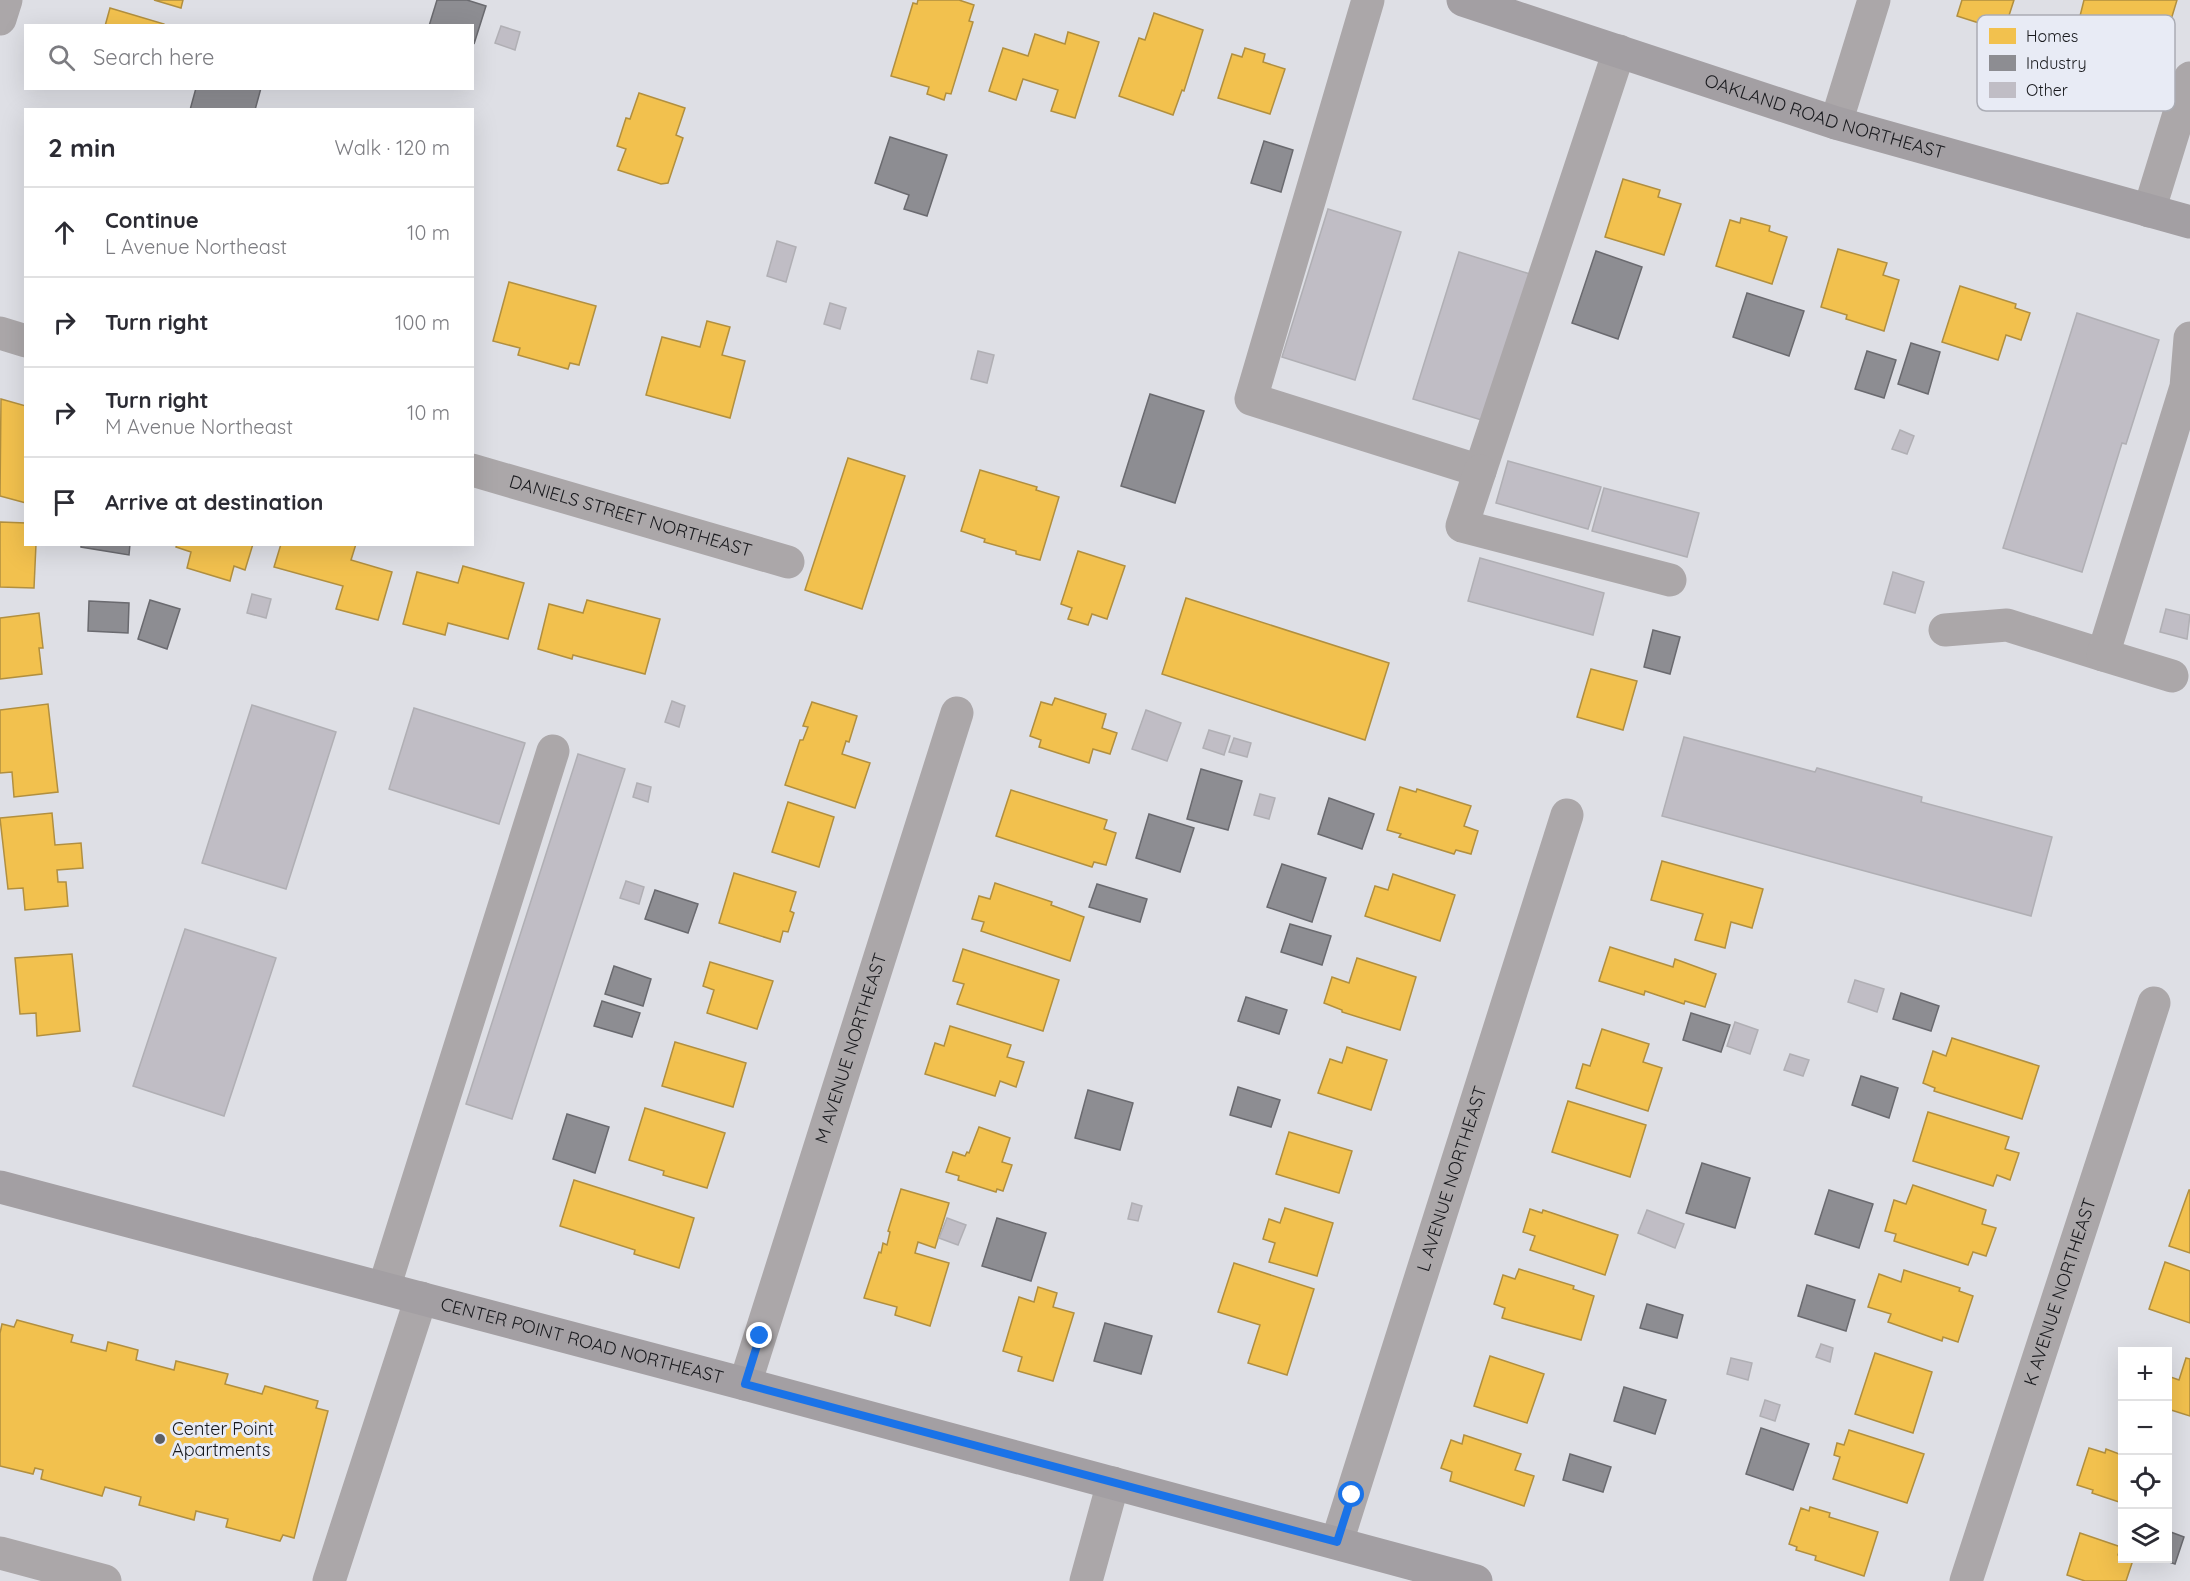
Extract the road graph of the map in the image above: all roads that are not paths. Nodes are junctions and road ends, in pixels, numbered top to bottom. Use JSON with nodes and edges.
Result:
{"nodes":[{"id":1,"x":6,"y":0,"type":"edge"},
{"id":2,"x":1368,"y":0,"type":"edge"},
{"id":3,"x":1874,"y":0,"type":"edge"},
{"id":4,"x":1479,"y":3,"type":"edge"},
{"id":5,"x":0,"y":20,"type":"edge"},
{"id":6,"x":1618,"y":51,"type":"junction"},
{"id":7,"x":2190,"y":78,"type":"edge"},
{"id":8,"x":1836,"y":123,"type":"junction"},
{"id":9,"x":2149,"y":211,"type":"junction"},
{"id":10,"x":2190,"y":222,"type":"edge"},
{"id":11,"x":0,"y":333,"type":"edge"},
{"id":12,"x":2190,"y":338,"type":"edge"},
{"id":13,"x":24,"y":340,"type":"edge"},
{"id":14,"x":474,"y":471,"type":"edge"},
{"id":15,"x":1480,"y":471,"type":"junction"},
{"id":16,"x":788,"y":562,"type":"dead end"},
{"id":17,"x":1670,"y":580,"type":"dead end"},
{"id":18,"x":1945,"y":630,"type":"dead end"},
{"id":19,"x":2103,"y":655,"type":"junction"},
{"id":20,"x":2172,"y":676,"type":"dead end"},
{"id":21,"x":957,"y":713,"type":"dead end"},
{"id":22,"x":553,"y":750,"type":"dead end"},
{"id":23,"x":1567,"y":815,"type":"dead end"},
{"id":24,"x":2154,"y":1003,"type":"dead end"},
{"id":25,"x":0,"y":1187,"type":"edge"},
{"id":26,"x":384,"y":1288,"type":"junction"},
{"id":27,"x":422,"y":1298,"type":"junction"},
{"id":28,"x":745,"y":1384,"type":"junction"},
{"id":29,"x":1113,"y":1482,"type":"junction"},
{"id":30,"x":1337,"y":1542,"type":"junction"},
{"id":31,"x":0,"y":1553,"type":"edge"},
{"id":32,"x":105,"y":1581,"type":"edge"},
{"id":33,"x":329,"y":1581,"type":"edge"},
{"id":34,"x":1086,"y":1581,"type":"edge"},
{"id":35,"x":1476,"y":1581,"type":"edge"},
{"id":36,"x":1966,"y":1581,"type":"edge"}],
"edges":[{"from":1,"to":5,"type":"street"},
{"from":2,"to":15,"type":"street"},
{"from":3,"to":8,"type":"street"},
{"from":4,"to":6,"type":"main road","name":"OAKLAND ROAD NORTHEAST"},
{"from":6,"to":8,"type":"main road","name":"OAKLAND ROAD NORTHEAST"},
{"from":6,"to":15,"type":"street"},
{"from":7,"to":9,"type":"street"},
{"from":8,"to":9,"type":"main road","name":"OAKLAND ROAD NORTHEAST"},
{"from":9,"to":10,"type":"main road","name":"OAKLAND ROAD NORTHEAST"},
{"from":11,"to":13,"type":"street"},
{"from":12,"to":19,"type":"street"},
{"from":14,"to":16,"type":"street","name":"DANIELS STREET NORTHEAST"},
{"from":15,"to":17,"type":"street"},
{"from":18,"to":19,"type":"street"},
{"from":19,"to":20,"type":"street"},
{"from":21,"to":28,"type":"street","name":"M AVENUE NORTHEAST"},
{"from":22,"to":26,"type":"street"},
{"from":23,"to":30,"type":"street","name":"L AVENUE NORTHEAST"},
{"from":24,"to":36,"type":"street","name":"K AVENUE NORTHEAST"},
{"from":25,"to":26,"type":"main road","name":"CENTER POINT ROAD NORTHEAST"},
{"from":26,"to":27,"type":"main road","name":"CENTER POINT ROAD NORTHEAST"},
{"from":27,"to":28,"type":"main road","name":"CENTER POINT ROAD NORTHEAST"},
{"from":27,"to":33,"type":"street"},
{"from":28,"to":29,"type":"main road","name":"CENTER POINT ROAD NORTHEAST"},
{"from":29,"to":30,"type":"main road","name":"CENTER POINT ROAD NORTHEAST"},
{"from":29,"to":34,"type":"street"},
{"from":30,"to":35,"type":"main road","name":"CENTER POINT ROAD NORTHEAST"},
{"from":31,"to":32,"type":"street"}]}
